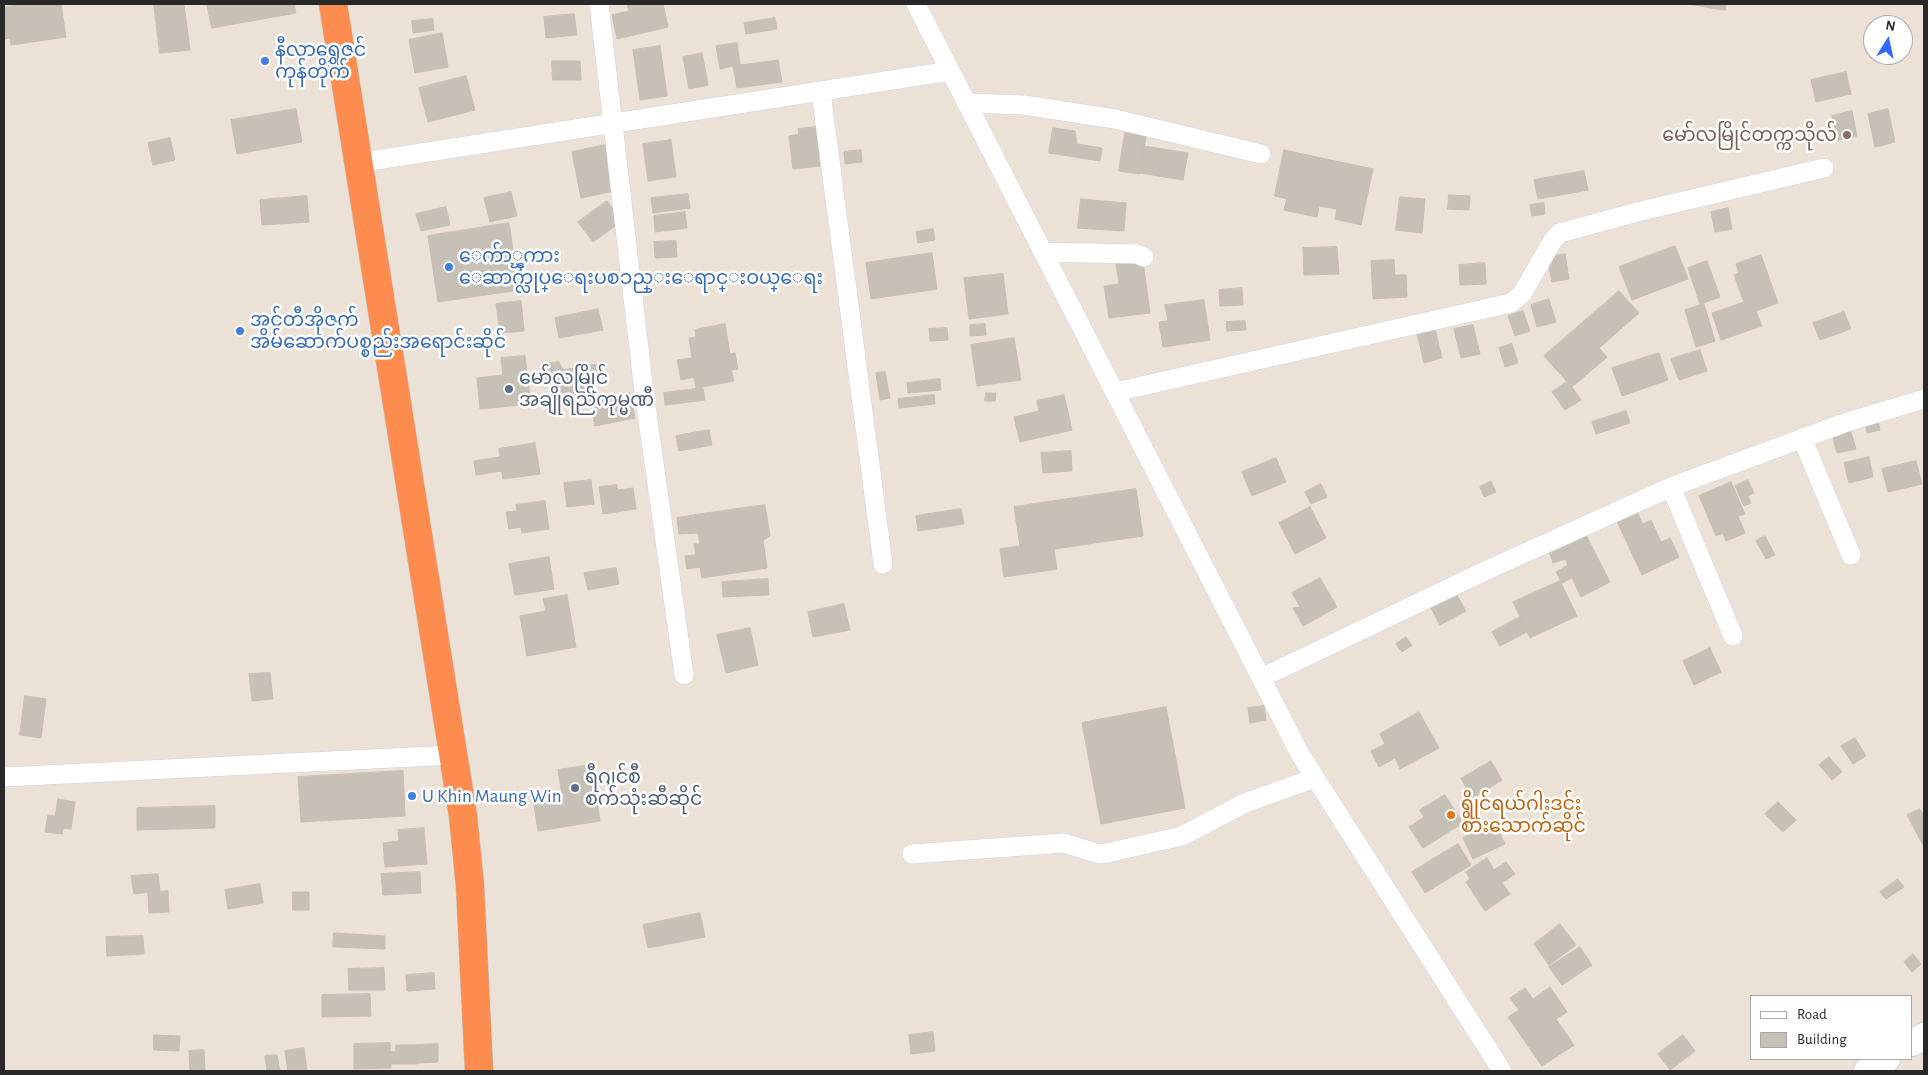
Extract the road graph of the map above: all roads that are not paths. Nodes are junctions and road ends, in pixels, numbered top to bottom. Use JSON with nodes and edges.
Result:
{"nodes":[{"id":1,"x":333,"y":4,"type":"edge"},
{"id":2,"x":599,"y":4,"type":"edge"},
{"id":3,"x":916,"y":4,"type":"edge"},
{"id":4,"x":950,"y":71,"type":"junction"},
{"id":5,"x":821,"y":92,"type":"junction"},
{"id":6,"x":966,"y":103,"type":"junction"},
{"id":7,"x":613,"y":125,"type":"junction"},
{"id":8,"x":1261,"y":154,"type":"dead end"},
{"id":9,"x":357,"y":163,"type":"junction"},
{"id":10,"x":1824,"y":168,"type":"dead end"},
{"id":11,"x":1043,"y":252,"type":"junction"},
{"id":12,"x":1144,"y":257,"type":"dead end"},
{"id":13,"x":1115,"y":392,"type":"junction"},
{"id":14,"x":1924,"y":399,"type":"edge"},
{"id":15,"x":1802,"y":438,"type":"junction"},
{"id":16,"x":1670,"y":487,"type":"junction"},
{"id":17,"x":1851,"y":555,"type":"dead end"},
{"id":18,"x":883,"y":564,"type":"dead end"},
{"id":19,"x":1733,"y":636,"type":"dead end"},
{"id":20,"x":684,"y":675,"type":"dead end"},
{"id":21,"x":1261,"y":678,"type":"junction"},
{"id":22,"x":453,"y":756,"type":"junction"},
{"id":23,"x":4,"y":777,"type":"edge"},
{"id":24,"x":1315,"y":778,"type":"junction"},
{"id":25,"x":912,"y":854,"type":"dead end"},
{"id":26,"x":1924,"y":1036,"type":"edge"},
{"id":27,"x":1913,"y":1042,"type":"edge"},
{"id":28,"x":1885,"y":1060,"type":"edge"},
{"id":29,"x":479,"y":1071,"type":"edge"},
{"id":30,"x":1502,"y":1071,"type":"edge"},
{"id":31,"x":1867,"y":1071,"type":"edge"}],
"edges":[{"from":1,"to":9,"type":"highway"},
{"from":2,"to":7,"type":"street"},
{"from":3,"to":4,"type":"street"},
{"from":4,"to":5,"type":"street"},
{"from":4,"to":6,"type":"street"},
{"from":5,"to":7,"type":"street"},
{"from":5,"to":18,"type":"street"},
{"from":6,"to":8,"type":"street"},
{"from":6,"to":11,"type":"street"},
{"from":7,"to":9,"type":"street"},
{"from":7,"to":20,"type":"street"},
{"from":9,"to":22,"type":"highway"},
{"from":10,"to":13,"type":"street"},
{"from":11,"to":12,"type":"street"},
{"from":11,"to":13,"type":"street"},
{"from":13,"to":21,"type":"street"},
{"from":14,"to":15,"type":"street"},
{"from":15,"to":16,"type":"street"},
{"from":15,"to":17,"type":"street"},
{"from":16,"to":19,"type":"street"},
{"from":16,"to":21,"type":"street"},
{"from":21,"to":24,"type":"street"},
{"from":22,"to":23,"type":"street"},
{"from":22,"to":29,"type":"highway"},
{"from":24,"to":25,"type":"street"},
{"from":24,"to":30,"type":"street"},
{"from":26,"to":27,"type":"main road"},
{"from":28,"to":31,"type":"main road"}]}
